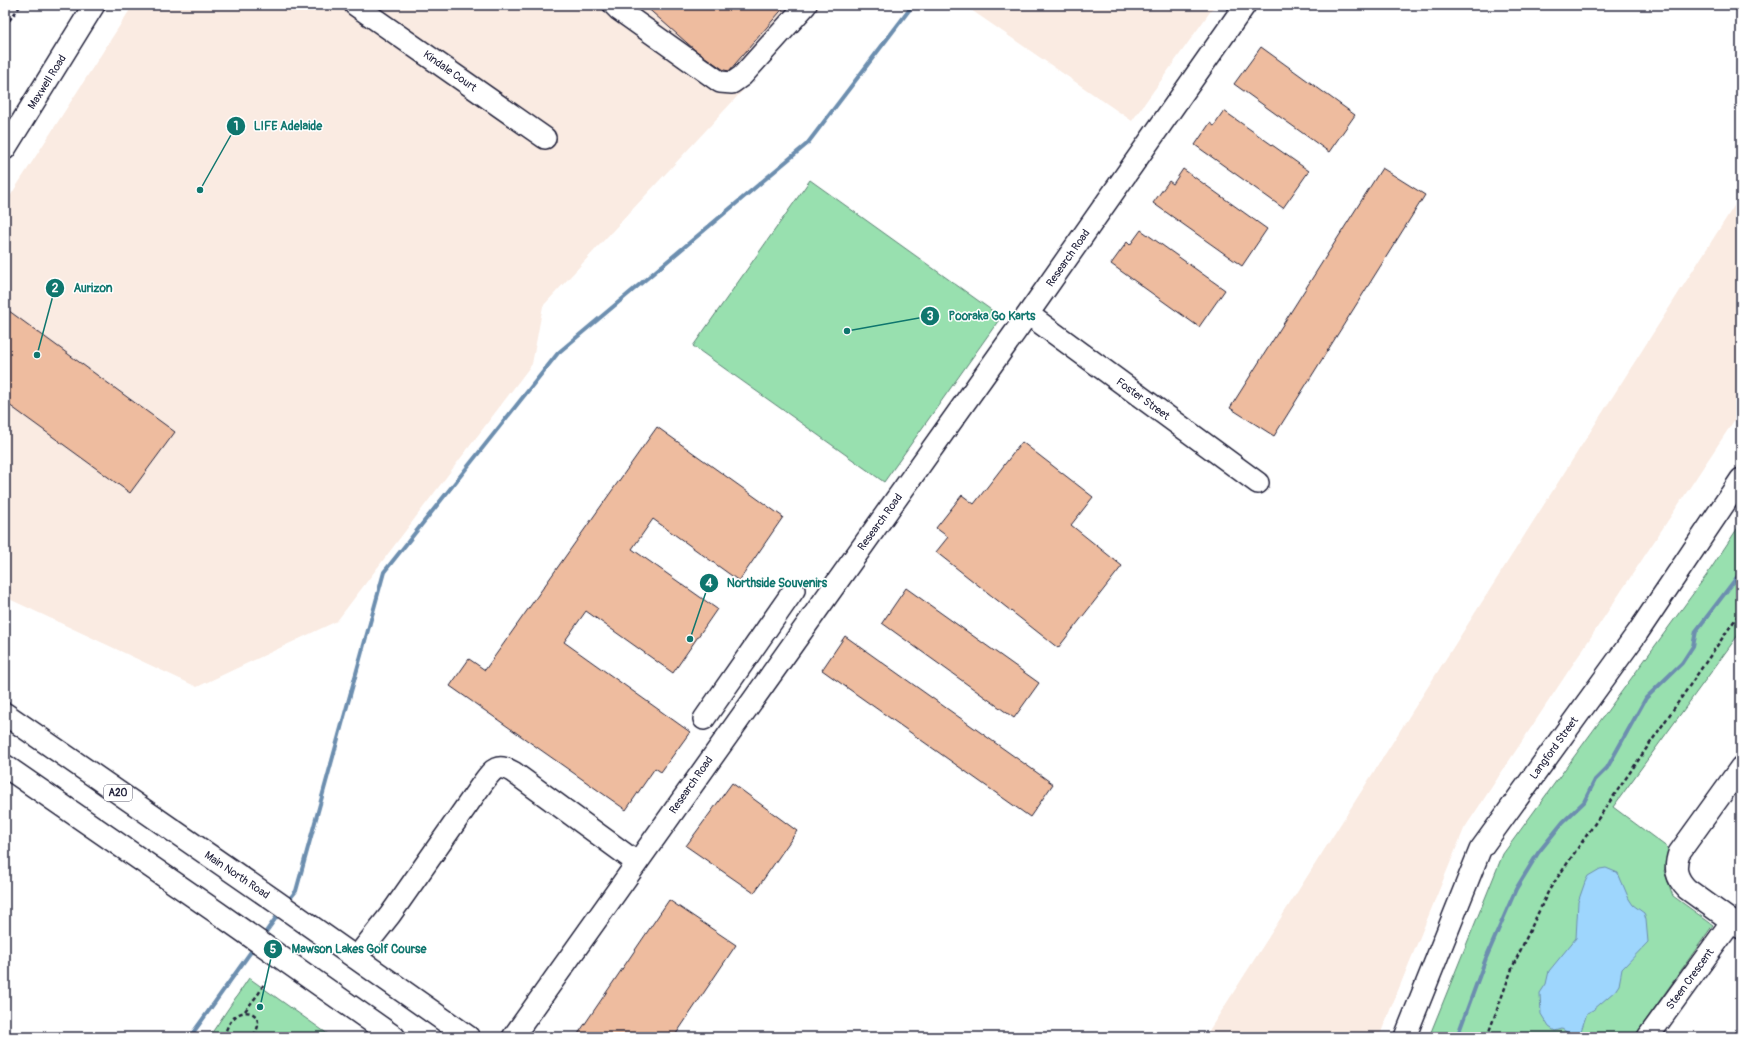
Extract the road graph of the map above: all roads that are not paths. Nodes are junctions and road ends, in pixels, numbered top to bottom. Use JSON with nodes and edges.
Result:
{"nodes":[{"id":1,"x":355,"y":5,"type":"edge"},
{"id":2,"x":614,"y":5,"type":"edge"},
{"id":3,"x":806,"y":5,"type":"edge"},
{"id":4,"x":1245,"y":5,"type":"edge"},
{"id":5,"x":91,"y":10,"type":"edge"},
{"id":6,"x":5,"y":121,"type":"edge"},
{"id":7,"x":545,"y":138,"type":"dead end"},
{"id":8,"x":5,"y":149,"type":"edge"},
{"id":9,"x":1028,"y":314,"type":"junction"},
{"id":10,"x":1741,"y":479,"type":"edge"},
{"id":11,"x":1258,"y":483,"type":"dead end"},
{"id":12,"x":794,"y":590,"type":"dead end"},
{"id":13,"x":774,"y":620,"type":"junction"},
{"id":14,"x":798,"y":636,"type":"junction"},
{"id":15,"x":718,"y":698,"type":"junction"},
{"id":16,"x":5,"y":714,"type":"edge"},
{"id":17,"x":742,"y":714,"type":"junction"},
{"id":18,"x":704,"y":719,"type":"dead end"},
{"id":19,"x":5,"y":766,"type":"edge"},
{"id":20,"x":1741,"y":767,"type":"edge"},
{"id":21,"x":636,"y":862,"type":"junction"},
{"id":22,"x":1736,"y":924,"type":"edge"},
{"id":23,"x":356,"y":958,"type":"junction"},
{"id":24,"x":394,"y":1037,"type":"edge"},
{"id":25,"x":468,"y":1037,"type":"edge"},
{"id":26,"x":512,"y":1037,"type":"edge"},
{"id":27,"x":1405,"y":1037,"type":"edge"},
{"id":28,"x":1648,"y":1037,"type":"edge"}],
"edges":[{"from":1,"to":7,"type":"street","name":"Kindale Court"},
{"from":2,"to":3,"type":"street"},
{"from":4,"to":9,"type":"street","name":"Research Road"},
{"from":5,"to":6,"type":"street","name":"Maxwell Road"},
{"from":5,"to":8,"type":"street","name":"Maxwell Road"},
{"from":9,"to":11,"type":"street","name":"Foster Street"},
{"from":9,"to":14,"type":"street","name":"Research Road"},
{"from":10,"to":27,"type":"street","name":"Langford Street"},
{"from":12,"to":13,"type":"street"},
{"from":13,"to":14,"type":"street"},
{"from":13,"to":15,"type":"street"},
{"from":14,"to":17,"type":"street","name":"Research Road"},
{"from":15,"to":17,"type":"street"},
{"from":15,"to":18,"type":"street"},
{"from":16,"to":23,"type":"highway","name":"Main North Road","number":"A20"},
{"from":17,"to":21,"type":"street","name":"Research Road"},
{"from":19,"to":24,"type":"highway"},
{"from":20,"to":22,"type":"street"},
{"from":21,"to":23,"type":"street"},
{"from":21,"to":26,"type":"street","name":"Research Road"},
{"from":22,"to":28,"type":"street","name":"Steen Crescent"},
{"from":23,"to":25,"type":"highway","name":"Main North Road","number":"A20"}]}
